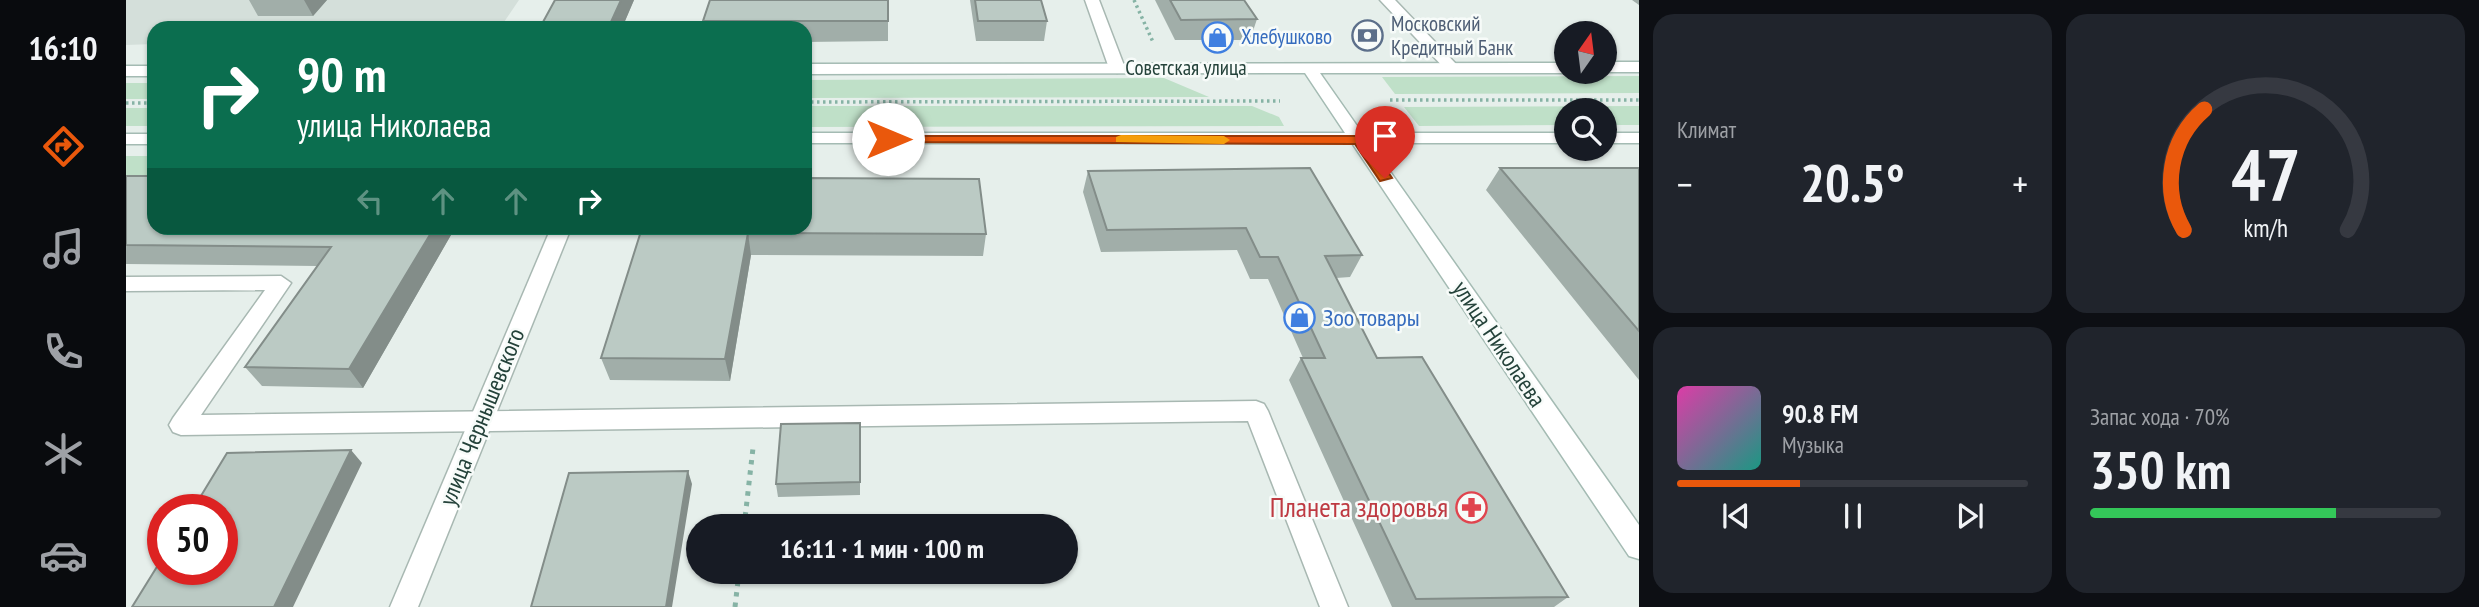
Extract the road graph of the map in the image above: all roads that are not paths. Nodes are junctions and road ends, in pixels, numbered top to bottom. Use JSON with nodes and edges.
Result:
{"nodes":[{"id":1,"x":1092,"y":0,"type":"edge"},
{"id":2,"x":1387,"y":0,"type":"edge"},
{"id":3,"x":1617,"y":67,"type":"edge"},
{"id":4,"x":1639,"y":67,"type":"edge"},
{"id":5,"x":1117,"y":68,"type":"junction"},
{"id":6,"x":1309,"y":68,"type":"junction"},
{"id":7,"x":1452,"y":68,"type":"junction"},
{"id":8,"x":1554,"y":68,"type":"edge"},
{"id":9,"x":812,"y":69,"type":"edge"},
{"id":10,"x":126,"y":71,"type":"edge"},
{"id":11,"x":147,"y":71,"type":"edge"},
{"id":12,"x":812,"y":138,"type":"edge"},
{"id":13,"x":1554,"y":138,"type":"edge"},
{"id":14,"x":1617,"y":138,"type":"edge"},
{"id":15,"x":1639,"y":138,"type":"edge"},
{"id":16,"x":126,"y":139,"type":"edge"},
{"id":17,"x":147,"y":139,"type":"edge"},
{"id":18,"x":1359,"y":140,"type":"junction"},
{"id":19,"x":558,"y":235,"type":"edge"},
{"id":20,"x":126,"y":284,"type":"edge"},
{"id":21,"x":480,"y":422,"type":"junction"},
{"id":22,"x":1639,"y":547,"type":"edge"},
{"id":23,"x":404,"y":607,"type":"edge"},
{"id":24,"x":1334,"y":607,"type":"edge"}],
"edges":[{"from":1,"to":5,"type":"main road"},
{"from":2,"to":7,"type":"main road"},
{"from":3,"to":4,"type":"main road"},
{"from":5,"to":6,"type":"main road","name":"Советская улица"},
{"from":5,"to":9,"type":"main road","name":"Советская улица"},
{"from":6,"to":7,"type":"main road","name":"Советская улица"},
{"from":6,"to":18,"type":"main road","name":"улица Николаева"},
{"from":7,"to":8,"type":"main road","name":"Советская улица"},
{"from":10,"to":11,"type":"main road"},
{"from":12,"to":18,"type":"main road"},
{"from":13,"to":18,"type":"main road"},
{"from":14,"to":15,"type":"main road"},
{"from":16,"to":17,"type":"main road"},
{"from":18,"to":22,"type":"main road","name":"улица Николаева"},
{"from":19,"to":21,"type":"main road","name":"улица Чернышевского"},
{"from":20,"to":21,"type":"main road"},
{"from":21,"to":23,"type":"main road","name":"улица Чернышевского"},
{"from":21,"to":24,"type":"main road"}]}
